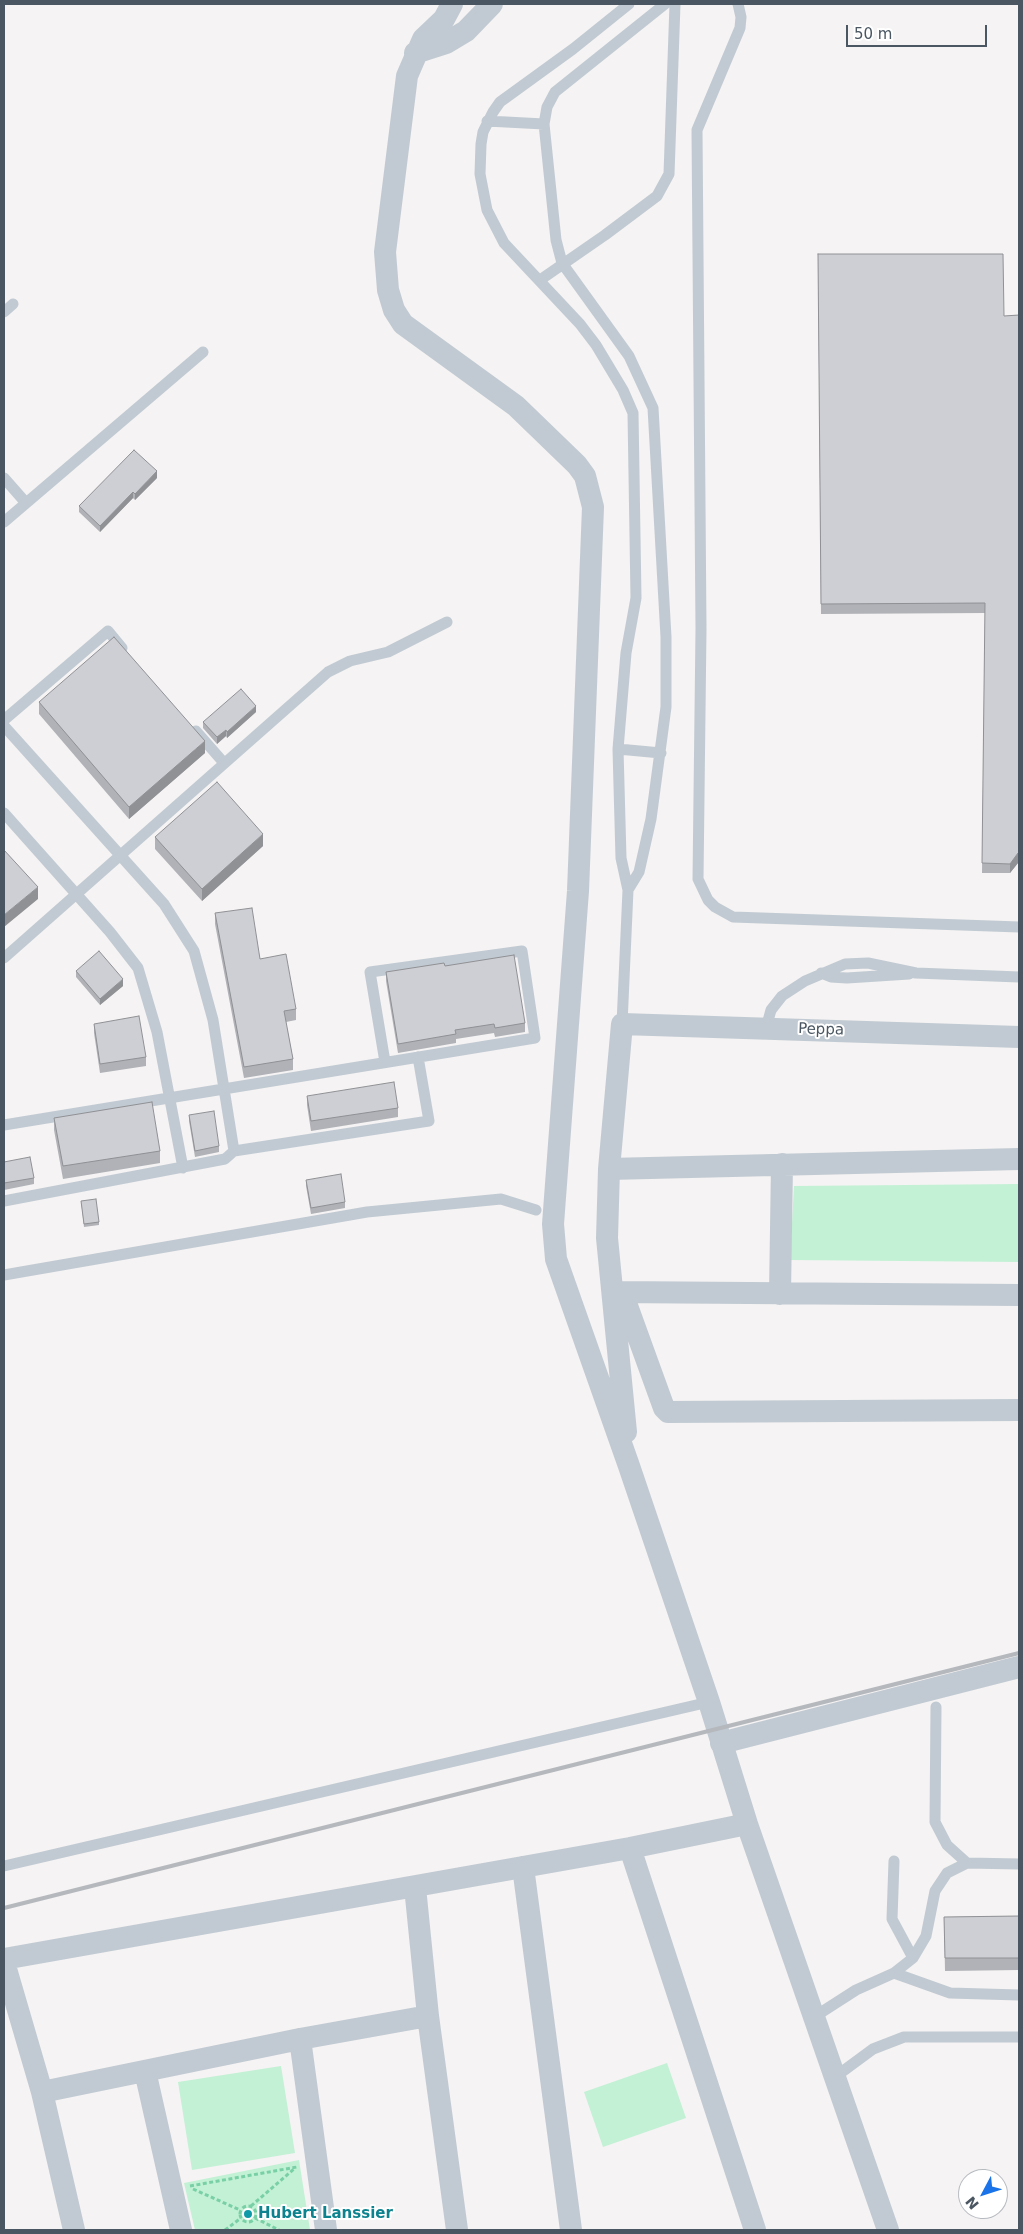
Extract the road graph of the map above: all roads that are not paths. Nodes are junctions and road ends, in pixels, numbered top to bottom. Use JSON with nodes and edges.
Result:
{"nodes":[{"id":1,"x":452,"y":4,"type":"edge"},
{"id":2,"x":492,"y":4,"type":"edge"},
{"id":3,"x":629,"y":4,"type":"edge"},
{"id":4,"x":665,"y":4,"type":"edge"},
{"id":5,"x":675,"y":4,"type":"edge"},
{"id":6,"x":738,"y":4,"type":"edge"},
{"id":7,"x":415,"y":54,"type":"junction"},
{"id":8,"x":487,"y":121,"type":"junction"},
{"id":9,"x":544,"y":124,"type":"junction"},
{"id":10,"x":562,"y":263,"type":"junction"},
{"id":11,"x":540,"y":280,"type":"junction"},
{"id":12,"x":13,"y":304,"type":"dead end"},
{"id":13,"x":4,"y":312,"type":"edge"},
{"id":14,"x":203,"y":352,"type":"dead end"},
{"id":15,"x":4,"y":478,"type":"edge"},
{"id":16,"x":26,"y":503,"type":"junction"},
{"id":17,"x":4,"y":522,"type":"edge"},
{"id":18,"x":447,"y":622,"type":"dead end"},
{"id":19,"x":128,"y":653,"type":"edge"},
{"id":20,"x":4,"y":720,"type":"edge"},
{"id":21,"x":186,"y":720,"type":"edge"},
{"id":22,"x":4,"y":726,"type":"edge"},
{"id":23,"x":618,"y":749,"type":"junction"},
{"id":24,"x":661,"y":753,"type":"junction"},
{"id":25,"x":224,"y":764,"type":"junction"},
{"id":26,"x":4,"y":813,"type":"edge"},
{"id":27,"x":121,"y":855,"type":"junction"},
{"id":28,"x":628,"y":890,"type":"junction"},
{"id":29,"x":77,"y":894,"type":"junction"},
{"id":30,"x":1019,"y":927,"type":"edge"},
{"id":31,"x":4,"y":958,"type":"edge"},
{"id":32,"x":1019,"y":977,"type":"edge"},
{"id":33,"x":622,"y":1024,"type":"junction"},
{"id":34,"x":766,"y":1028,"type":"junction"},
{"id":35,"x":1019,"y":1036,"type":"edge"},
{"id":36,"x":418,"y":1057,"type":"junction"},
{"id":37,"x":385,"y":1062,"type":"junction"},
{"id":38,"x":222,"y":1089,"type":"junction"},
{"id":39,"x":170,"y":1098,"type":"junction"},
{"id":40,"x":4,"y":1125,"type":"edge"},
{"id":41,"x":234,"y":1151,"type":"junction"},
{"id":42,"x":1019,"y":1159,"type":"edge"},
{"id":43,"x":782,"y":1164,"type":"junction"},
{"id":44,"x":183,"y":1168,"type":"junction"},
{"id":45,"x":608,"y":1169,"type":"junction"},
{"id":46,"x":4,"y":1200,"type":"edge"},
{"id":47,"x":536,"y":1210,"type":"dead end"},
{"id":48,"x":4,"y":1275,"type":"edge"},
{"id":49,"x":618,"y":1292,"type":"junction"},
{"id":50,"x":780,"y":1294,"type":"junction"},
{"id":51,"x":1019,"y":1295,"type":"edge"},
{"id":52,"x":1019,"y":1410,"type":"edge"},
{"id":53,"x":629,"y":1466,"type":"junction"},
{"id":54,"x":1019,"y":1667,"type":"edge"},
{"id":55,"x":709,"y":1702,"type":"junction"},
{"id":56,"x":936,"y":1707,"type":"dead end"},
{"id":57,"x":721,"y":1743,"type":"junction"},
{"id":58,"x":747,"y":1824,"type":"junction"},
{"id":59,"x":630,"y":1848,"type":"junction"},
{"id":60,"x":894,"y":1861,"type":"dead end"},
{"id":61,"x":966,"y":1863,"type":"junction"},
{"id":62,"x":1019,"y":1864,"type":"edge"},
{"id":63,"x":4,"y":1866,"type":"edge"},
{"id":64,"x":523,"y":1867,"type":"junction"},
{"id":65,"x":415,"y":1887,"type":"junction"},
{"id":66,"x":913,"y":1958,"type":"junction"},
{"id":67,"x":4,"y":1961,"type":"edge"},
{"id":68,"x":894,"y":1973,"type":"junction"},
{"id":69,"x":1019,"y":1995,"type":"edge"},
{"id":70,"x":428,"y":2016,"type":"junction"},
{"id":71,"x":814,"y":2017,"type":"junction"},
{"id":72,"x":1019,"y":2037,"type":"edge"},
{"id":73,"x":300,"y":2039,"type":"junction"},
{"id":74,"x":145,"y":2070,"type":"junction"},
{"id":75,"x":835,"y":2077,"type":"junction"},
{"id":76,"x":42,"y":2092,"type":"junction"},
{"id":77,"x":74,"y":2230,"type":"edge"},
{"id":78,"x":181,"y":2230,"type":"edge"},
{"id":79,"x":326,"y":2230,"type":"edge"},
{"id":80,"x":457,"y":2230,"type":"edge"},
{"id":81,"x":571,"y":2230,"type":"edge"},
{"id":82,"x":755,"y":2230,"type":"edge"},
{"id":83,"x":888,"y":2230,"type":"edge"}],
"edges":[{"from":1,"to":7,"type":"street"},
{"from":2,"to":7,"type":"street"},
{"from":3,"to":8,"type":"lane"},
{"from":4,"to":9,"type":"lane"},
{"from":5,"to":10,"type":"lane"},
{"from":6,"to":30,"type":"lane"},
{"from":7,"to":53,"type":"street"},
{"from":8,"to":9,"type":"lane"},
{"from":8,"to":11,"type":"lane"},
{"from":9,"to":10,"type":"lane"},
{"from":10,"to":11,"type":"lane"},
{"from":10,"to":24,"type":"lane"},
{"from":11,"to":23,"type":"lane"},
{"from":12,"to":13,"type":"lane"},
{"from":14,"to":16,"type":"lane"},
{"from":15,"to":16,"type":"lane"},
{"from":16,"to":17,"type":"lane"},
{"from":18,"to":25,"type":"lane"},
{"from":19,"to":20,"type":"lane"},
{"from":21,"to":25,"type":"lane"},
{"from":22,"to":27,"type":"lane"},
{"from":23,"to":24,"type":"lane"},
{"from":23,"to":28,"type":"lane"},
{"from":24,"to":28,"type":"lane"},
{"from":25,"to":27,"type":"lane"},
{"from":26,"to":29,"type":"lane"},
{"from":27,"to":29,"type":"lane"},
{"from":27,"to":38,"type":"lane"},
{"from":28,"to":33,"type":"lane"},
{"from":29,"to":31,"type":"lane"},
{"from":29,"to":39,"type":"lane"},
{"from":32,"to":34,"type":"lane"},
{"from":33,"to":34,"type":"street","name":"Peppa"},
{"from":33,"to":45,"type":"street"},
{"from":34,"to":35,"type":"street","name":"Peppa"},
{"from":36,"to":37,"type":"lane"},
{"from":36,"to":37,"type":"lane"},
{"from":36,"to":41,"type":"lane"},
{"from":37,"to":38,"type":"lane"},
{"from":38,"to":39,"type":"lane"},
{"from":38,"to":41,"type":"lane"},
{"from":39,"to":40,"type":"lane"},
{"from":39,"to":44,"type":"lane"},
{"from":41,"to":44,"type":"lane"},
{"from":42,"to":43,"type":"street"},
{"from":43,"to":45,"type":"street"},
{"from":43,"to":50,"type":"street"},
{"from":44,"to":46,"type":"lane"},
{"from":45,"to":49,"type":"street"},
{"from":47,"to":48,"type":"lane"},
{"from":49,"to":50,"type":"street"},
{"from":49,"to":52,"type":"street"},
{"from":49,"to":53,"type":"street"},
{"from":50,"to":51,"type":"street"},
{"from":53,"to":55,"type":"street"},
{"from":54,"to":57,"type":"street"},
{"from":55,"to":57,"type":"street"},
{"from":55,"to":63,"type":"lane"},
{"from":56,"to":61,"type":"lane"},
{"from":57,"to":58,"type":"street"},
{"from":58,"to":59,"type":"street"},
{"from":58,"to":71,"type":"street"},
{"from":59,"to":64,"type":"street"},
{"from":59,"to":82,"type":"street"},
{"from":60,"to":66,"type":"lane"},
{"from":61,"to":62,"type":"lane"},
{"from":61,"to":66,"type":"lane"},
{"from":64,"to":65,"type":"street"},
{"from":64,"to":81,"type":"street"},
{"from":65,"to":67,"type":"street"},
{"from":65,"to":70,"type":"street"},
{"from":66,"to":68,"type":"lane"},
{"from":67,"to":76,"type":"street"},
{"from":68,"to":69,"type":"lane"},
{"from":68,"to":71,"type":"lane"},
{"from":70,"to":73,"type":"street"},
{"from":70,"to":80,"type":"street"},
{"from":71,"to":75,"type":"street"},
{"from":72,"to":75,"type":"lane"},
{"from":73,"to":74,"type":"street"},
{"from":73,"to":79,"type":"street"},
{"from":74,"to":76,"type":"street"},
{"from":74,"to":78,"type":"street"},
{"from":75,"to":83,"type":"street"},
{"from":76,"to":77,"type":"street"}]}
